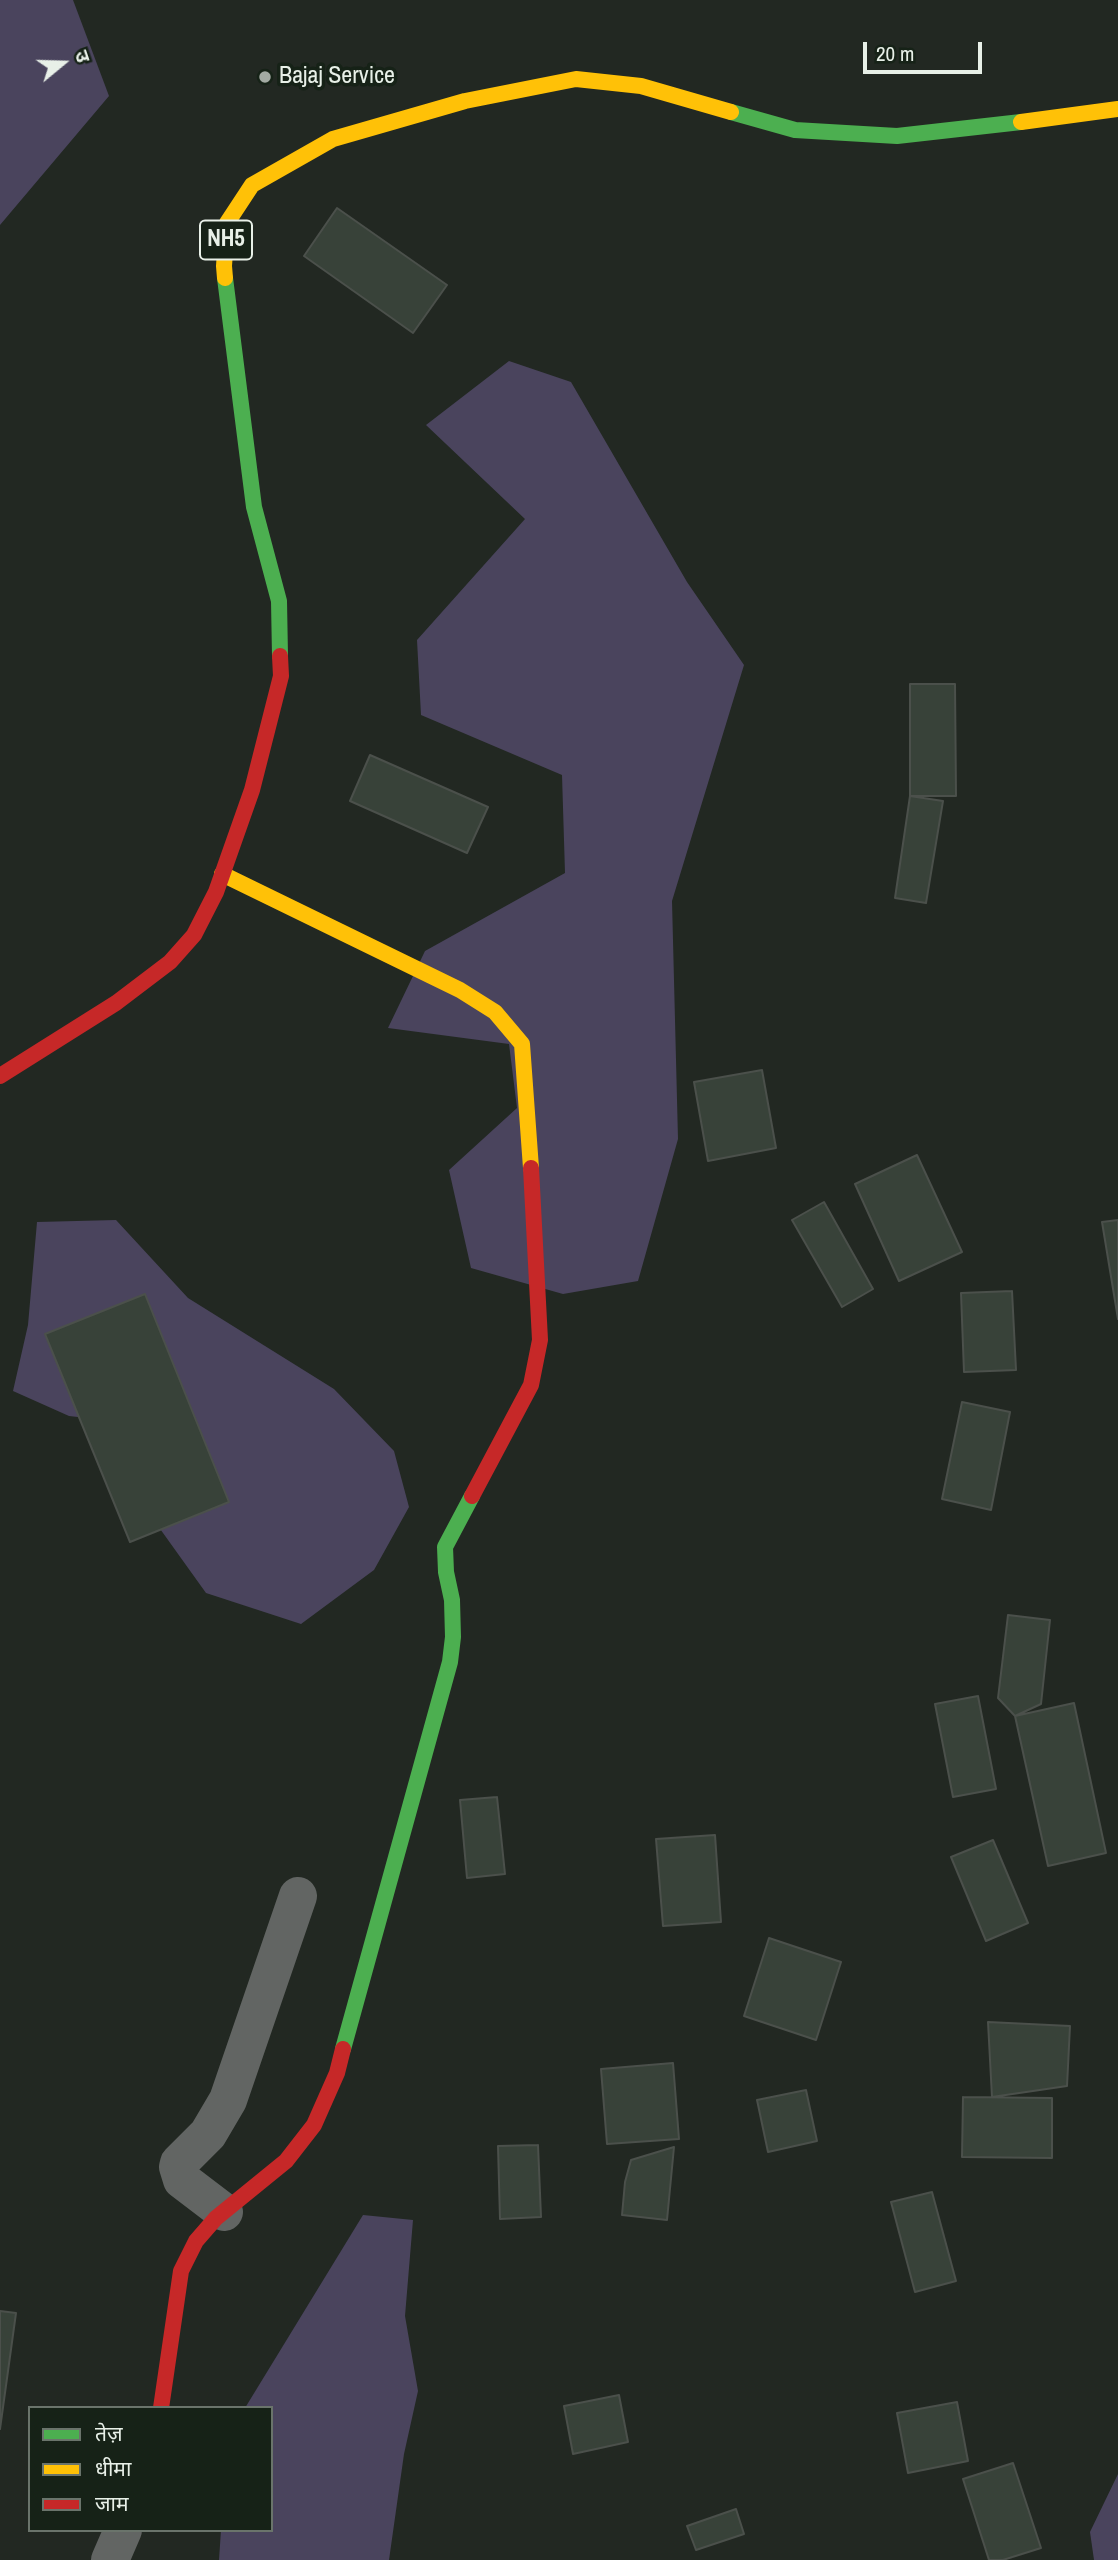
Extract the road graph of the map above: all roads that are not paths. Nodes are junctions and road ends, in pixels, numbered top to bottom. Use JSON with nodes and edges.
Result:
{"nodes":[{"id":1,"x":1118,"y":109,"type":"edge"},
{"id":2,"x":222,"y":874,"type":"junction"},
{"id":3,"x":0,"y":1076,"type":"edge"},
{"id":4,"x":298,"y":1896,"type":"dead end"},
{"id":5,"x":224,"y":2212,"type":"junction"},
{"id":6,"x":161,"y":2406,"type":"edge"},
{"id":7,"x":122,"y":2532,"type":"edge"},
{"id":8,"x":110,"y":2560,"type":"edge"}],
"edges":[{"from":1,"to":2,"type":"main road","number":"NH5"},
{"from":2,"to":3,"type":"main road","number":"NH5"},
{"from":2,"to":5,"type":"main road"},
{"from":4,"to":5,"type":"street"},
{"from":5,"to":6,"type":"main road"},
{"from":7,"to":8,"type":"street"}]}
